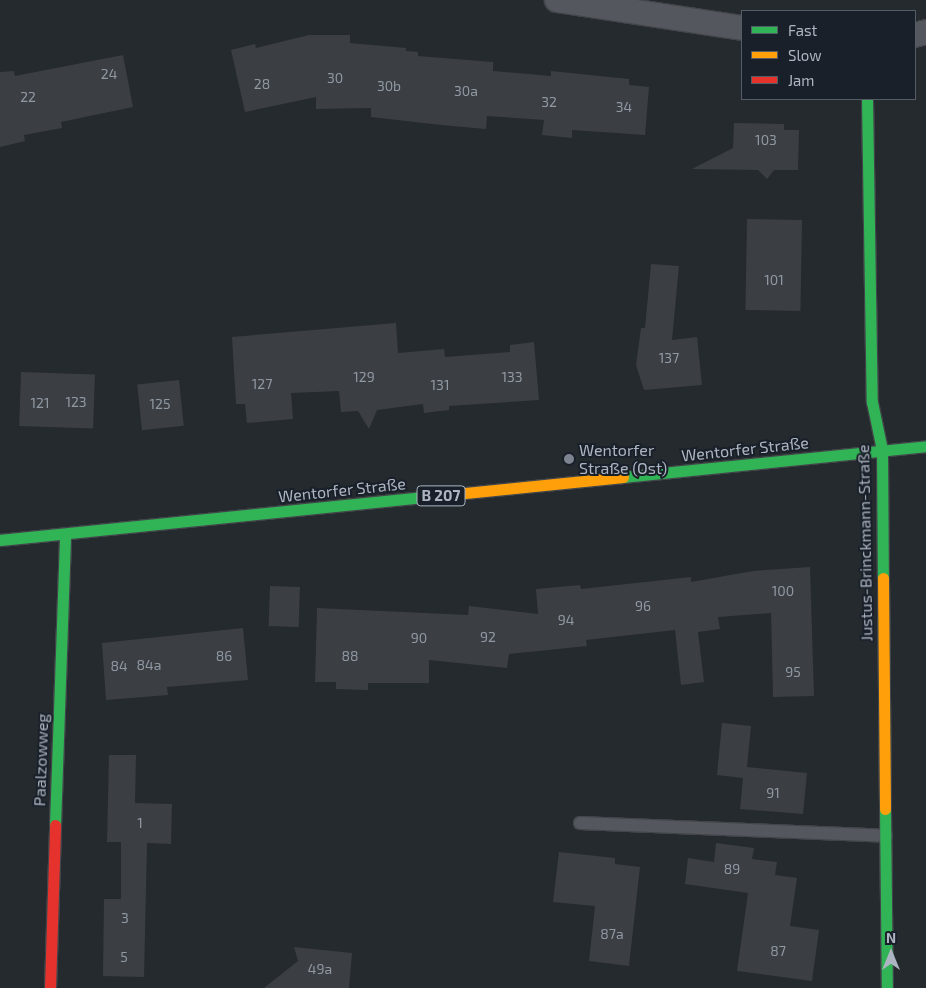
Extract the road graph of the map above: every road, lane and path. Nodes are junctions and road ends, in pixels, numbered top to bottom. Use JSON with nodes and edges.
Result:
{"nodes":[{"id":1,"x":557,"y":0,"type":"edge"},
{"id":2,"x":600,"y":3,"type":"edge"},
{"id":3,"x":741,"y":28,"type":"edge"},
{"id":4,"x":867,"y":100,"type":"edge"},
{"id":5,"x":926,"y":446,"type":"edge"},
{"id":6,"x":882,"y":450,"type":"junction"},
{"id":7,"x":65,"y":534,"type":"junction"},
{"id":8,"x":0,"y":540,"type":"edge"},
{"id":9,"x":580,"y":823,"type":"dead end"},
{"id":10,"x":886,"y":836,"type":"junction"},
{"id":11,"x":50,"y":988,"type":"edge"},
{"id":12,"x":888,"y":988,"type":"edge"}],
"edges":[{"from":1,"to":2,"type":"street"},
{"from":2,"to":3,"type":"street"},
{"from":4,"to":6,"type":"street","name":"Justus-Brinckmann-Straße"},
{"from":5,"to":6,"type":"street","name":"Wentorfer Straße","number":"B 207"},
{"from":6,"to":7,"type":"street","name":"Wentorfer Straße","number":"B 207"},
{"from":6,"to":10,"type":"street","name":"Justus-Brinckmann-Straße"},
{"from":7,"to":8,"type":"street","name":"Wentorfer Straße","number":"B 207"},
{"from":7,"to":11,"type":"street","name":"Paalzowweg"},
{"from":9,"to":10,"type":"lane"},
{"from":10,"to":12,"type":"street","name":"Justus-Brinckmann-Straße"}]}
